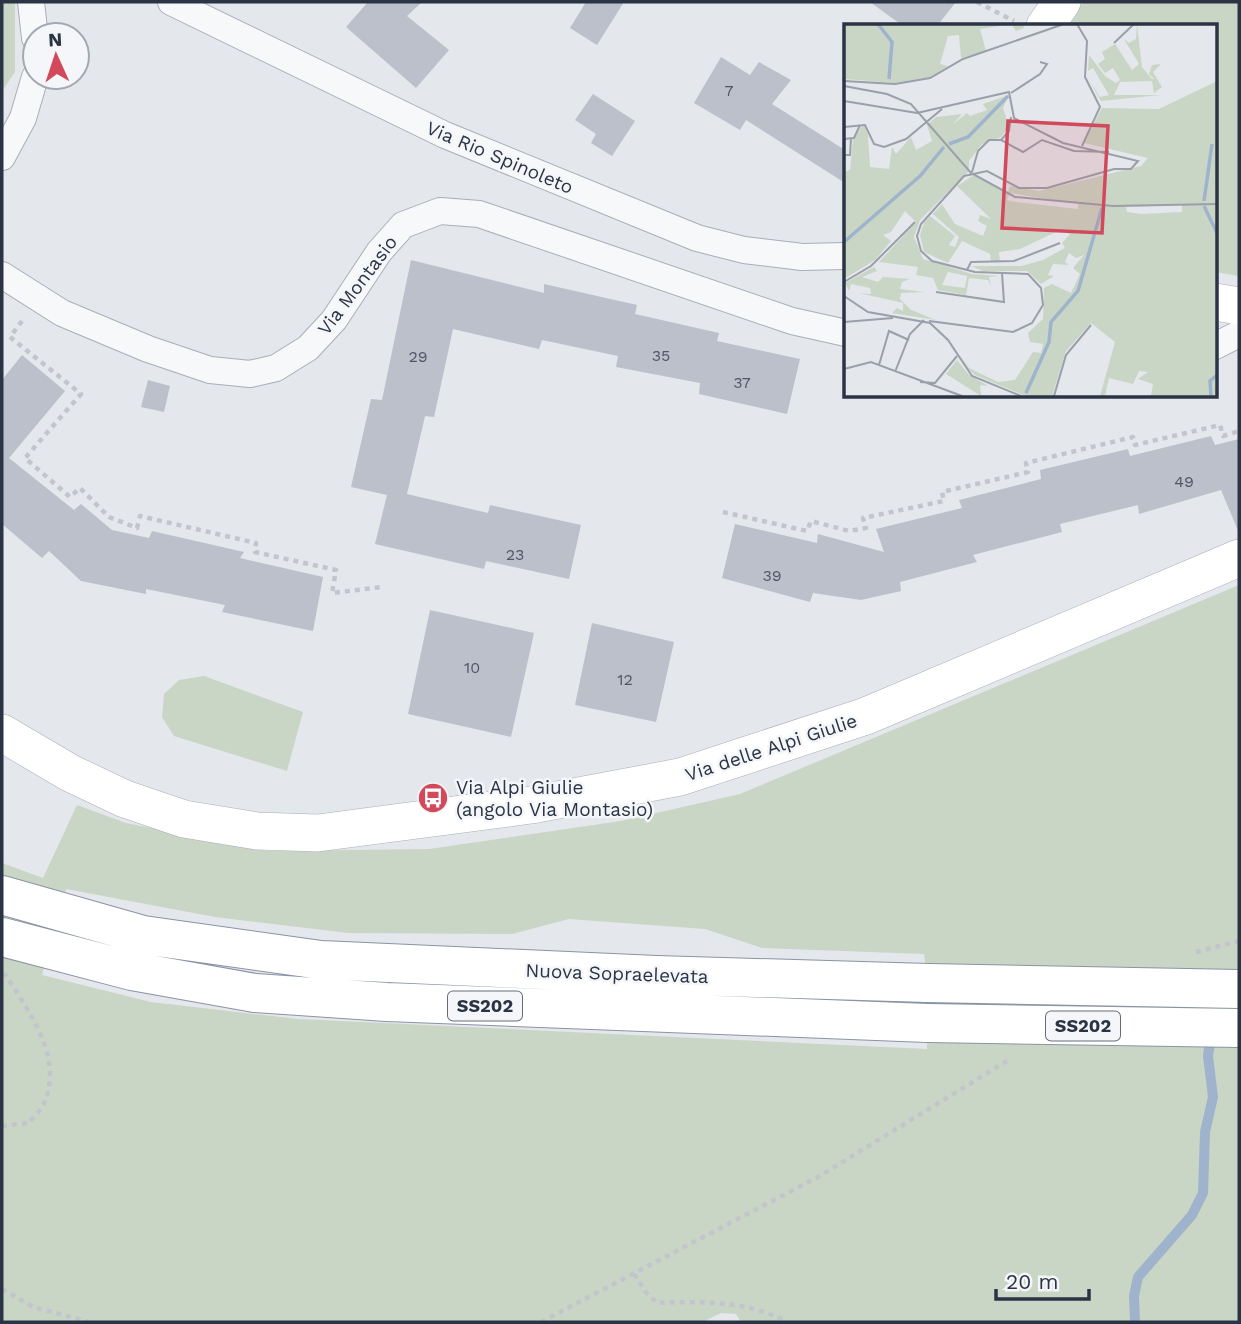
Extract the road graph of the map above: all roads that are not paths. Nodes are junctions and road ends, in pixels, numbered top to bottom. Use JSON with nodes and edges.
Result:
{"nodes":[{"id":1,"x":31,"y":2,"type":"edge"},
{"id":2,"x":171,"y":2,"type":"edge"},
{"id":3,"x":1062,"y":2,"type":"edge"},
{"id":4,"x":33,"y":21,"type":"edge"},
{"id":5,"x":1046,"y":24,"type":"edge"},
{"id":6,"x":31,"y":91,"type":"edge"},
{"id":7,"x":2,"y":157,"type":"edge"},
{"id":8,"x":844,"y":256,"type":"edge"},
{"id":9,"x":2,"y":275,"type":"edge"},
{"id":10,"x":1216,"y":302,"type":"edge"},
{"id":11,"x":1239,"y":306,"type":"edge"},
{"id":12,"x":844,"y":333,"type":"edge"},
{"id":13,"x":1239,"y":334,"type":"edge"},
{"id":14,"x":1216,"y":346,"type":"edge"},
{"id":15,"x":1239,"y":558,"type":"edge"},
{"id":16,"x":2,"y":733,"type":"edge"},
{"id":17,"x":2,"y":895,"type":"edge"},
{"id":18,"x":2,"y":937,"type":"edge"},
{"id":19,"x":1239,"y":989,"type":"edge"},
{"id":20,"x":1239,"y":1028,"type":"edge"}],
"edges":[{"from":1,"to":4,"type":"street"},
{"from":2,"to":8,"type":"street","name":"Via Rio Spinoleto"},
{"from":3,"to":5,"type":"street"},
{"from":6,"to":7,"type":"street"},
{"from":9,"to":12,"type":"street","name":"Via Montasio"},
{"from":10,"to":11,"type":"street"},
{"from":13,"to":14,"type":"street"},
{"from":15,"to":16,"type":"street","name":"Via delle Alpi Giulie"},
{"from":17,"to":19,"type":"highway","name":"Nuova Sopraelevata","number":"SS202","bridge":true},
{"from":18,"to":20,"type":"highway","name":"Nuova Sopraelevata","number":"SS202","bridge":true}]}
